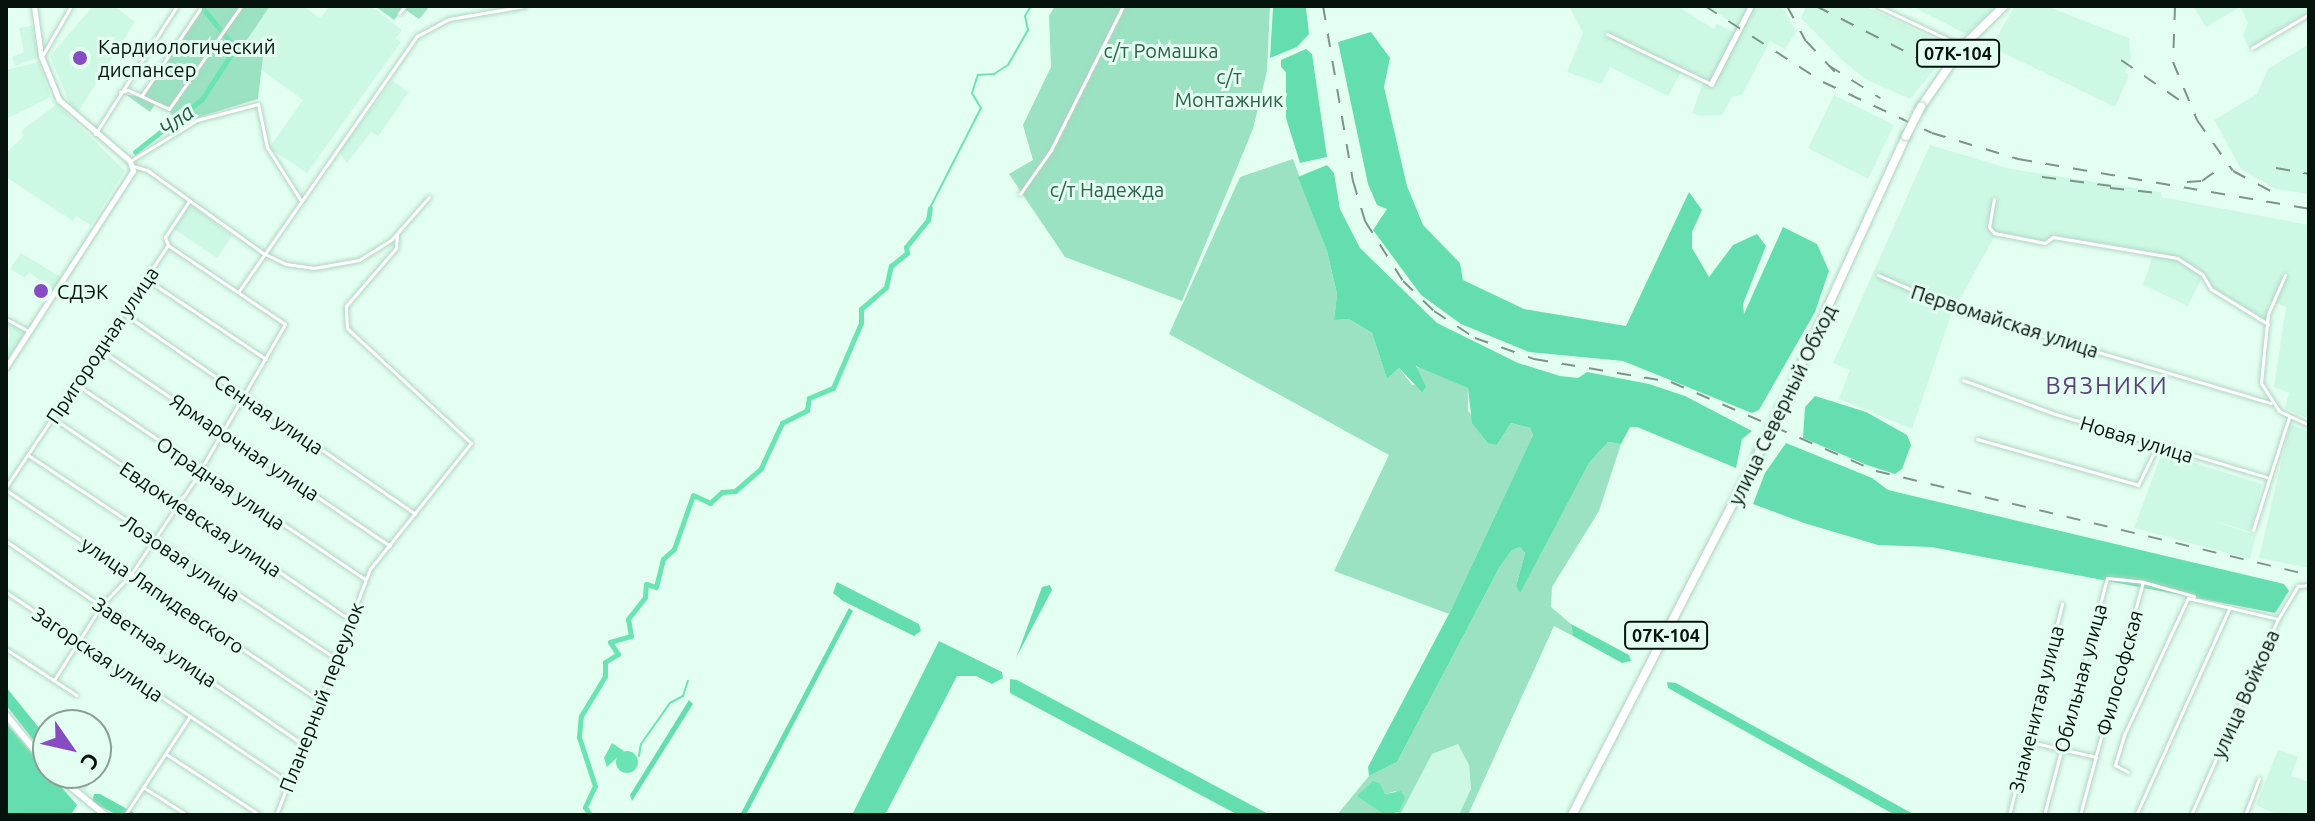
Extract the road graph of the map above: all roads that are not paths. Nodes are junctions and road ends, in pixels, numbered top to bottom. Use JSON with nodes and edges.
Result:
{"nodes":[{"id":1,"x":34,"y":6,"type":"edge"},
{"id":2,"x":71,"y":6,"type":"edge"},
{"id":3,"x":177,"y":6,"type":"edge"},
{"id":4,"x":232,"y":6,"type":"edge"},
{"id":5,"x":241,"y":6,"type":"edge"},
{"id":6,"x":405,"y":6,"type":"edge"},
{"id":7,"x":525,"y":6,"type":"edge"},
{"id":8,"x":1123,"y":6,"type":"edge"},
{"id":9,"x":1751,"y":6,"type":"edge"},
{"id":10,"x":1877,"y":6,"type":"edge"},
{"id":11,"x":2004,"y":6,"type":"edge"},
{"id":12,"x":501,"y":8,"type":"edge"},
{"id":13,"x":200,"y":9,"type":"dead end"},
{"id":14,"x":238,"y":11,"type":"junction"},
{"id":15,"x":399,"y":13,"type":"dead end"},
{"id":16,"x":2309,"y":14,"type":"edge"},
{"id":17,"x":1607,"y":34,"type":"dead end"},
{"id":18,"x":1963,"y":46,"type":"junction"},
{"id":19,"x":2252,"y":48,"type":"dead end"},
{"id":20,"x":41,"y":58,"type":"junction"},
{"id":21,"x":1711,"y":84,"type":"joint"},
{"id":22,"x":120,"y":92,"type":"junction"},
{"id":23,"x":141,"y":95,"type":"junction"},
{"id":24,"x":95,"y":134,"type":"junction"},
{"id":25,"x":132,"y":164,"type":"junction"},
{"id":26,"x":1020,"y":194,"type":"dead end"},
{"id":27,"x":429,"y":197,"type":"dead end"},
{"id":28,"x":300,"y":199,"type":"junction"},
{"id":29,"x":1994,"y":199,"type":"dead end"},
{"id":30,"x":189,"y":201,"type":"junction"},
{"id":31,"x":397,"y":235,"type":"junction"},
{"id":32,"x":168,"y":245,"type":"junction"},
{"id":33,"x":263,"y":253,"type":"junction"},
{"id":34,"x":1878,"y":275,"type":"dead end"},
{"id":35,"x":2285,"y":275,"type":"dead end"},
{"id":36,"x":146,"y":279,"type":"junction"},
{"id":37,"x":239,"y":291,"type":"junction"},
{"id":38,"x":123,"y":313,"type":"junction"},
{"id":39,"x":6,"y":319,"type":"edge"},
{"id":40,"x":2268,"y":324,"type":"junction"},
{"id":41,"x":29,"y":331,"type":"junction"},
{"id":42,"x":99,"y":349,"type":"junction"},
{"id":43,"x":266,"y":359,"type":"junction"},
{"id":44,"x":6,"y":367,"type":"edge"},
{"id":45,"x":1963,"y":380,"type":"dead end"},
{"id":46,"x":77,"y":385,"type":"junction"},
{"id":47,"x":242,"y":396,"type":"junction"},
{"id":48,"x":2271,"y":403,"type":"junction"},
{"id":49,"x":2289,"y":417,"type":"junction"},
{"id":50,"x":53,"y":418,"type":"junction"},
{"id":51,"x":2309,"y":425,"type":"edge"},
{"id":52,"x":220,"y":431,"type":"junction"},
{"id":53,"x":1977,"y":439,"type":"dead end"},
{"id":54,"x":2157,"y":446,"type":"junction"},
{"id":55,"x":28,"y":455,"type":"junction"},
{"id":56,"x":201,"y":469,"type":"junction"},
{"id":57,"x":2267,"y":477,"type":"junction"},
{"id":58,"x":6,"y":489,"type":"edge"},
{"id":59,"x":178,"y":503,"type":"junction"},
{"id":60,"x":415,"y":514,"type":"junction"},
{"id":61,"x":2253,"y":530,"type":"dead end"},
{"id":62,"x":154,"y":539,"type":"junction"},
{"id":63,"x":6,"y":541,"type":"edge"},
{"id":64,"x":390,"y":546,"type":"junction"},
{"id":65,"x":131,"y":574,"type":"junction"},
{"id":66,"x":365,"y":579,"type":"junction"},
{"id":67,"x":2143,"y":582,"type":"junction"},
{"id":68,"x":2309,"y":585,"type":"edge"},
{"id":69,"x":6,"y":592,"type":"edge"},
{"id":70,"x":2194,"y":596,"type":"junction"},
{"id":71,"x":2062,"y":604,"type":"dead end"},
{"id":72,"x":101,"y":606,"type":"junction"},
{"id":73,"x":2230,"y":607,"type":"junction"},
{"id":74,"x":2278,"y":619,"type":"junction"},
{"id":75,"x":350,"y":620,"type":"junction"},
{"id":76,"x":78,"y":641,"type":"junction"},
{"id":77,"x":6,"y":649,"type":"edge"},
{"id":78,"x":335,"y":658,"type":"junction"},
{"id":79,"x":54,"y":680,"type":"junction"},
{"id":80,"x":76,"y":695,"type":"dead end"},
{"id":81,"x":319,"y":701,"type":"junction"},
{"id":82,"x":6,"y":715,"type":"edge"},
{"id":83,"x":190,"y":716,"type":"junction"},
{"id":84,"x":2029,"y":741,"type":"junction"},
{"id":85,"x":303,"y":744,"type":"junction"},
{"id":86,"x":32,"y":747,"type":"edge"},
{"id":87,"x":2061,"y":750,"type":"junction"},
{"id":88,"x":165,"y":753,"type":"junction"},
{"id":89,"x":2096,"y":757,"type":"junction"},
{"id":90,"x":2128,"y":772,"type":"dead end"},
{"id":91,"x":2259,"y":779,"type":"dead end"},
{"id":92,"x":288,"y":782,"type":"junction"},
{"id":93,"x":143,"y":787,"type":"junction"},
{"id":94,"x":73,"y":789,"type":"edge"},
{"id":95,"x":105,"y":815,"type":"edge"},
{"id":96,"x":125,"y":815,"type":"edge"},
{"id":97,"x":187,"y":815,"type":"edge"},
{"id":98,"x":260,"y":815,"type":"edge"},
{"id":99,"x":276,"y":815,"type":"edge"},
{"id":100,"x":1572,"y":815,"type":"edge"},
{"id":101,"x":2009,"y":815,"type":"edge"},
{"id":102,"x":2044,"y":815,"type":"edge"},
{"id":103,"x":2080,"y":815,"type":"edge"},
{"id":104,"x":2136,"y":815,"type":"edge"},
{"id":105,"x":2191,"y":815,"type":"edge"},
{"id":106,"x":2245,"y":815,"type":"edge"}],
"edges":[{"from":1,"to":20,"type":"street"},
{"from":2,"to":20,"type":"street"},
{"from":3,"to":22,"type":"street"},
{"from":4,"to":14,"type":"street"},
{"from":5,"to":14,"type":"street"},
{"from":6,"to":15,"type":"street"},
{"from":7,"to":12,"type":"street"},
{"from":8,"to":26,"type":"street"},
{"from":9,"to":21,"type":"street"},
{"from":10,"to":18,"type":"street"},
{"from":11,"to":18,"type":"highway","name":"улица Северный Обход","number":"07К-104"},
{"from":12,"to":28,"type":"street"},
{"from":13,"to":23,"type":"street"},
{"from":14,"to":23,"type":"street"},
{"from":16,"to":19,"type":"street"},
{"from":17,"to":21,"type":"street"},
{"from":18,"to":100,"type":"highway","name":"улица Северный Обход","number":"07К-104","bridge":true},
{"from":20,"to":24,"type":"street"},
{"from":22,"to":23,"type":"street"},
{"from":22,"to":24,"type":"street"},
{"from":24,"to":25,"type":"street"},
{"from":25,"to":28,"type":"street"},
{"from":25,"to":30,"type":"street"},
{"from":25,"to":41,"type":"street"},
{"from":27,"to":31,"type":"street"},
{"from":28,"to":33,"type":"street"},
{"from":29,"to":40,"type":"street"},
{"from":30,"to":32,"type":"street","name":"Пригородная улица"},
{"from":30,"to":33,"type":"street"},
{"from":31,"to":33,"type":"street"},
{"from":31,"to":60,"type":"street","name":"Планерный переулок"},
{"from":32,"to":36,"type":"street","name":"Пригородная улица"},
{"from":32,"to":37,"type":"street"},
{"from":33,"to":37,"type":"street"},
{"from":34,"to":48,"type":"street","name":"Первомайская улица"},
{"from":35,"to":40,"type":"street"},
{"from":36,"to":38,"type":"street","name":"Пригородная улица"},
{"from":36,"to":43,"type":"street"},
{"from":37,"to":43,"type":"street"},
{"from":38,"to":42,"type":"street","name":"Пригородная улица"},
{"from":38,"to":47,"type":"street","name":"Сенная улица"},
{"from":39,"to":41,"type":"street"},
{"from":40,"to":48,"type":"street"},
{"from":41,"to":44,"type":"street"},
{"from":42,"to":46,"type":"street","name":"Пригородная улица"},
{"from":42,"to":52,"type":"street","name":"Ярмарочная улица"},
{"from":43,"to":47,"type":"street"},
{"from":45,"to":54,"type":"street","name":"Новая улица"},
{"from":46,"to":50,"type":"street","name":"Пригородная улица"},
{"from":46,"to":56,"type":"street","name":"Отрадная улица"},
{"from":47,"to":52,"type":"street"},
{"from":47,"to":60,"type":"street","name":"Сенная улица"},
{"from":48,"to":49,"type":"street"},
{"from":49,"to":51,"type":"street"},
{"from":49,"to":57,"type":"street"},
{"from":50,"to":55,"type":"street","name":"Пригородная улица"},
{"from":50,"to":59,"type":"street","name":"Евдокиевская улица"},
{"from":52,"to":56,"type":"street"},
{"from":52,"to":64,"type":"street","name":"Ярмарочная улица"},
{"from":53,"to":54,"type":"street"},
{"from":54,"to":57,"type":"street","name":"Новая улица"},
{"from":55,"to":58,"type":"street","name":"Пригородная улица"},
{"from":55,"to":62,"type":"street","name":"Лозовая улица"},
{"from":56,"to":59,"type":"street"},
{"from":56,"to":66,"type":"street","name":"Отрадная улица"},
{"from":57,"to":61,"type":"street"},
{"from":58,"to":65,"type":"street","name":"улица Ляпидевского"},
{"from":59,"to":62,"type":"street"},
{"from":59,"to":75,"type":"street","name":"Евдокиевская улица"},
{"from":60,"to":64,"type":"street","name":"Планерный переулок"},
{"from":62,"to":65,"type":"street"},
{"from":62,"to":78,"type":"street","name":"Лозовая улица"},
{"from":63,"to":72,"type":"street","name":"Заветная улица"},
{"from":64,"to":66,"type":"street","name":"Планерный переулок"},
{"from":65,"to":72,"type":"street"},
{"from":65,"to":81,"type":"street","name":"улица Ляпидевского"},
{"from":66,"to":75,"type":"street","name":"Планерный переулок"},
{"from":67,"to":70,"type":"street","name":"Философская"},
{"from":67,"to":87,"type":"street","name":"Обильная улица"},
{"from":67,"to":89,"type":"street","name":"Философская"},
{"from":68,"to":74,"type":"street","name":"улица Войкова"},
{"from":69,"to":76,"type":"street","name":"Загорская улица"},
{"from":70,"to":73,"type":"street","name":"Философская"},
{"from":70,"to":90,"type":"street"},
{"from":71,"to":84,"type":"street","name":"Знаменитая улица"},
{"from":72,"to":76,"type":"street"},
{"from":72,"to":85,"type":"street","name":"Заветная улица"},
{"from":73,"to":74,"type":"street","name":"Философская"},
{"from":73,"to":104,"type":"street"},
{"from":74,"to":105,"type":"street","name":"улица Войкова"},
{"from":75,"to":78,"type":"street","name":"Планерный переулок"},
{"from":76,"to":79,"type":"street"},
{"from":76,"to":83,"type":"street","name":"Загорская улица"},
{"from":77,"to":79,"type":"street"},
{"from":78,"to":81,"type":"street","name":"Планерный переулок"},
{"from":79,"to":80,"type":"street"},
{"from":81,"to":85,"type":"street","name":"Планерный переулок"},
{"from":82,"to":86,"type":"main road"},
{"from":83,"to":88,"type":"street"},
{"from":83,"to":92,"type":"street","name":"Загорская улица"},
{"from":84,"to":87,"type":"street"},
{"from":84,"to":101,"type":"street","name":"Знаменитая улица"},
{"from":85,"to":92,"type":"street","name":"Планерный переулок"},
{"from":87,"to":89,"type":"street"},
{"from":87,"to":102,"type":"street","name":"Обильная улица"},
{"from":88,"to":93,"type":"street"},
{"from":88,"to":98,"type":"street"},
{"from":89,"to":103,"type":"street","name":"Философская"},
{"from":91,"to":106,"type":"street"},
{"from":92,"to":99,"type":"street","name":"Планерный переулок"},
{"from":93,"to":96,"type":"street"},
{"from":93,"to":97,"type":"street"},
{"from":94,"to":95,"type":"main road"}]}
